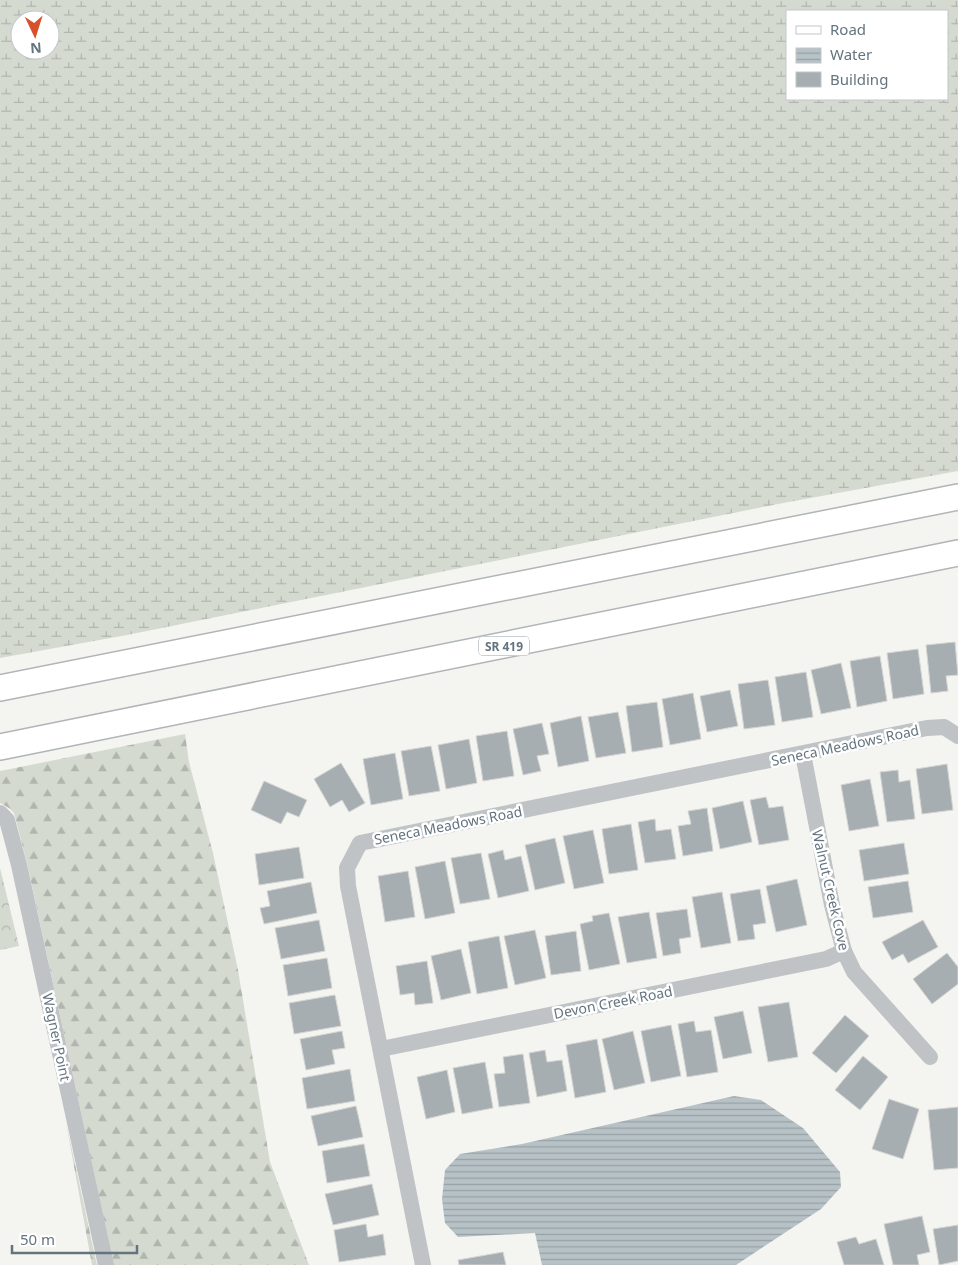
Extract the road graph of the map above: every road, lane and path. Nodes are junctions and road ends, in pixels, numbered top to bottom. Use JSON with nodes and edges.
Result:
{"nodes":[{"id":1,"x":958,"y":497,"type":"edge"},
{"id":2,"x":958,"y":553,"type":"edge"},
{"id":3,"x":0,"y":688,"type":"edge"},
{"id":4,"x":958,"y":736,"type":"edge"},
{"id":5,"x":0,"y":747,"type":"edge"},
{"id":6,"x":803,"y":754,"type":"junction"},
{"id":7,"x":0,"y":813,"type":"edge"},
{"id":8,"x":844,"y":951,"type":"junction"},
{"id":9,"x":381,"y":1049,"type":"junction"},
{"id":10,"x":930,"y":1057,"type":"dead end"},
{"id":11,"x":106,"y":1265,"type":"edge"},
{"id":12,"x":423,"y":1265,"type":"edge"}],
"edges":[{"from":1,"to":3,"type":"main road"},
{"from":2,"to":5,"type":"main road","number":"SR 419"},
{"from":4,"to":6,"type":"street","name":"Seneca Meadows Road"},
{"from":6,"to":8,"type":"street","name":"Walnut Creek Cove"},
{"from":6,"to":9,"type":"street","name":"Seneca Meadows Road"},
{"from":7,"to":11,"type":"street","name":"Wagner Point"},
{"from":8,"to":9,"type":"street","name":"Devon Creek Road"},
{"from":8,"to":10,"type":"street","name":"Walnut Creek Cove"},
{"from":9,"to":12,"type":"street","name":"Seneca Meadows Road"}]}
